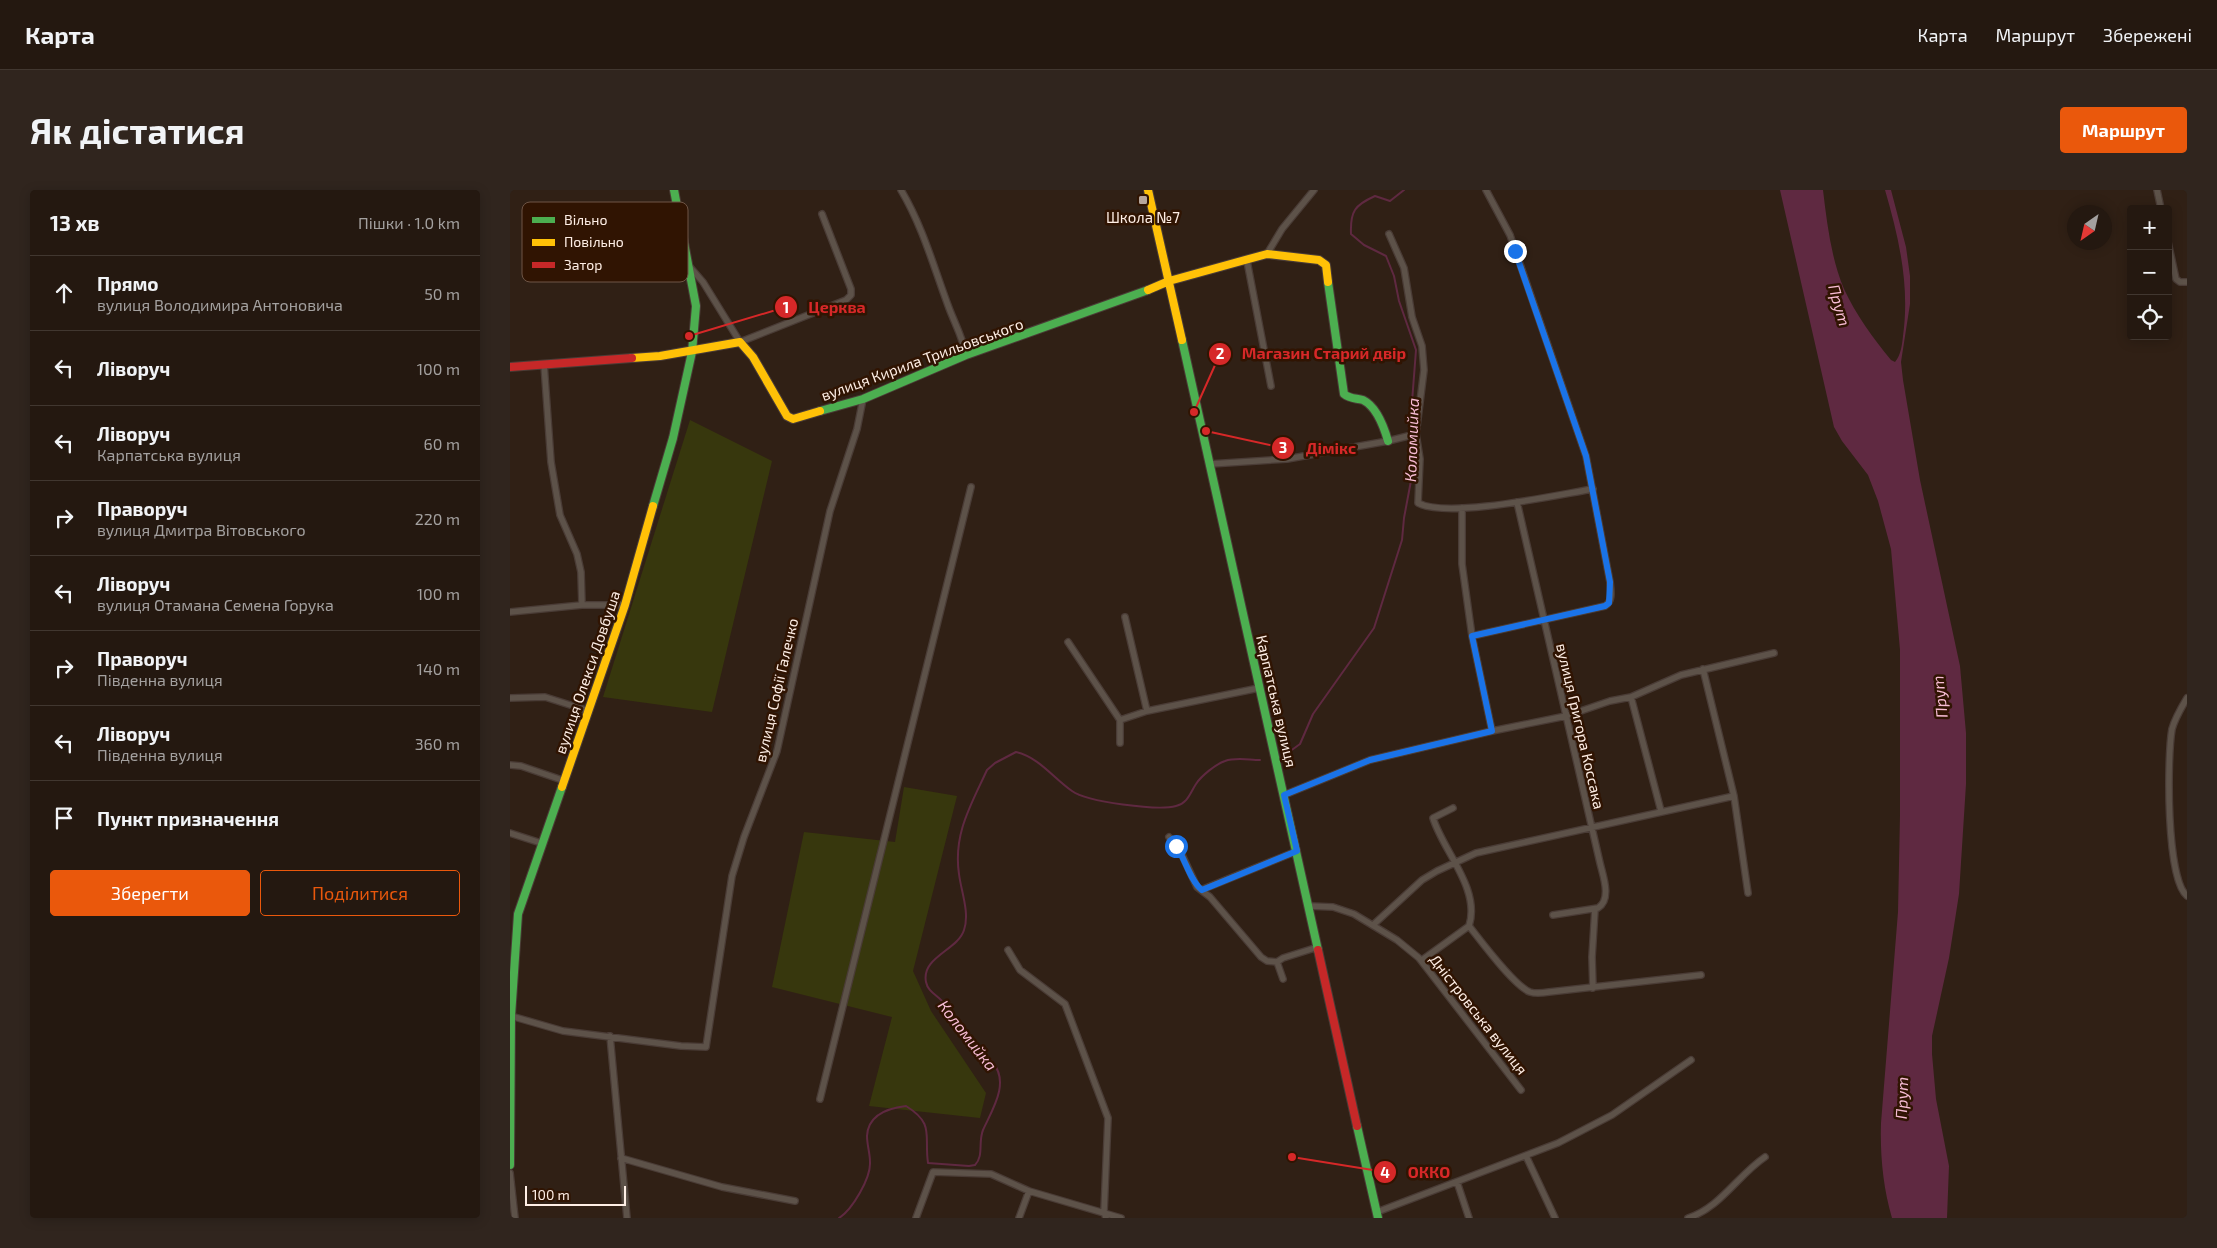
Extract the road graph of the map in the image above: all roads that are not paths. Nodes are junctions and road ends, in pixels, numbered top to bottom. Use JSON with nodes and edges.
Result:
{"nodes":[{"id":1,"x":901,"y":190,"type":"edge"},
{"id":2,"x":1148,"y":190,"type":"edge"},
{"id":3,"x":1314,"y":190,"type":"edge"},
{"id":4,"x":1486,"y":190,"type":"edge"},
{"id":5,"x":2157,"y":190,"type":"edge"},
{"id":6,"x":2160,"y":205,"type":"edge"},
{"id":7,"x":822,"y":214,"type":"dead end"},
{"id":8,"x":1389,"y":234,"type":"dead end"},
{"id":9,"x":2170,"y":250,"type":"edge"},
{"id":10,"x":1267,"y":254,"type":"junction"},
{"id":11,"x":688,"y":257,"type":"edge"},
{"id":12,"x":1247,"y":261,"type":"junction"},
{"id":13,"x":690,"y":267,"type":"junction"},
{"id":14,"x":1169,"y":281,"type":"junction"},
{"id":15,"x":2187,"y":282,"type":"edge"},
{"id":16,"x":740,"y":342,"type":"junction"},
{"id":17,"x":692,"y":352,"type":"junction"},
{"id":18,"x":966,"y":355,"type":"junction"},
{"id":19,"x":544,"y":364,"type":"junction"},
{"id":20,"x":510,"y":367,"type":"edge"},
{"id":21,"x":1271,"y":386,"type":"dead end"},
{"id":22,"x":863,"y":399,"type":"junction"},
{"id":23,"x":1412,"y":435,"type":"junction"},
{"id":24,"x":1388,"y":441,"type":"junction"},
{"id":25,"x":1210,"y":464,"type":"junction"},
{"id":26,"x":971,"y":487,"type":"dead end"},
{"id":27,"x":1593,"y":489,"type":"junction"},
{"id":28,"x":1517,"y":502,"type":"junction"},
{"id":29,"x":1462,"y":508,"type":"junction"},
{"id":30,"x":582,"y":605,"type":"junction"},
{"id":31,"x":625,"y":605,"type":"junction"},
{"id":32,"x":510,"y":612,"type":"edge"},
{"id":33,"x":1125,"y":616,"type":"dead end"},
{"id":34,"x":1544,"y":621,"type":"junction"},
{"id":35,"x":1472,"y":636,"type":"junction"},
{"id":36,"x":1068,"y":642,"type":"dead end"},
{"id":37,"x":1774,"y":653,"type":"dead end"},
{"id":38,"x":1703,"y":669,"type":"junction"},
{"id":39,"x":1259,"y":688,"type":"junction"},
{"id":40,"x":1631,"y":697,"type":"junction"},
{"id":41,"x":510,"y":698,"type":"edge"},
{"id":42,"x":2187,"y":698,"type":"edge"},
{"id":43,"x":589,"y":711,"type":"junction"},
{"id":44,"x":1147,"y":711,"type":"junction"},
{"id":45,"x":1566,"y":716,"type":"junction"},
{"id":46,"x":1120,"y":720,"type":"junction"},
{"id":47,"x":1492,"y":731,"type":"junction"},
{"id":48,"x":1120,"y":743,"type":"dead end"},
{"id":49,"x":510,"y":764,"type":"edge"},
{"id":50,"x":565,"y":781,"type":"junction"},
{"id":51,"x":1284,"y":795,"type":"junction"},
{"id":52,"x":1734,"y":796,"type":"junction"},
{"id":53,"x":1454,"y":808,"type":"dead end"},
{"id":54,"x":1661,"y":811,"type":"junction"},
{"id":55,"x":1591,"y":827,"type":"junction"},
{"id":56,"x":510,"y":833,"type":"edge"},
{"id":57,"x":1169,"y":837,"type":"dead end"},
{"id":58,"x":541,"y":842,"type":"junction"},
{"id":59,"x":1297,"y":851,"type":"junction"},
{"id":60,"x":1456,"y":862,"type":"junction"},
{"id":61,"x":1202,"y":890,"type":"junction"},
{"id":62,"x":1748,"y":893,"type":"dead end"},
{"id":63,"x":2187,"y":896,"type":"edge"},
{"id":64,"x":1309,"y":906,"type":"junction"},
{"id":65,"x":1594,"y":909,"type":"junction"},
{"id":66,"x":1553,"y":915,"type":"dead end"},
{"id":67,"x":514,"y":917,"type":"edge"},
{"id":68,"x":1373,"y":925,"type":"junction"},
{"id":69,"x":1469,"y":926,"type":"junction"},
{"id":70,"x":1318,"y":947,"type":"junction"},
{"id":71,"x":1008,"y":950,"type":"dead end"},
{"id":72,"x":1422,"y":960,"type":"junction"},
{"id":73,"x":1277,"y":962,"type":"junction"},
{"id":74,"x":1702,"y":975,"type":"dead end"},
{"id":75,"x":1283,"y":979,"type":"dead end"},
{"id":76,"x":1593,"y":988,"type":"junction"},
{"id":77,"x":511,"y":1016,"type":"edge"},
{"id":78,"x":610,"y":1036,"type":"junction"},
{"id":79,"x":1691,"y":1060,"type":"dead end"},
{"id":80,"x":1521,"y":1090,"type":"dead end"},
{"id":81,"x":820,"y":1099,"type":"dead end"},
{"id":82,"x":1526,"y":1156,"type":"junction"},
{"id":83,"x":1765,"y":1157,"type":"dead end"},
{"id":84,"x":621,"y":1158,"type":"junction"},
{"id":85,"x":510,"y":1165,"type":"edge"},
{"id":86,"x":510,"y":1173,"type":"edge"},
{"id":87,"x":1457,"y":1182,"type":"junction"},
{"id":88,"x":1029,"y":1191,"type":"junction"},
{"id":89,"x":795,"y":1201,"type":"dead end"},
{"id":90,"x":1105,"y":1215,"type":"edge"},
{"id":91,"x":1378,"y":1215,"type":"edge"},
{"id":92,"x":516,"y":1218,"type":"edge"},
{"id":93,"x":627,"y":1218,"type":"edge"},
{"id":94,"x":916,"y":1218,"type":"edge"},
{"id":95,"x":1019,"y":1218,"type":"edge"},
{"id":96,"x":1121,"y":1218,"type":"edge"},
{"id":97,"x":1469,"y":1218,"type":"edge"},
{"id":98,"x":1555,"y":1218,"type":"edge"},
{"id":99,"x":1688,"y":1218,"type":"edge"}],
"edges":[{"from":1,"to":18,"type":"street"},
{"from":2,"to":14,"type":"street","name":"Карпатська вулиця"},
{"from":3,"to":10,"type":"street"},
{"from":4,"to":27,"type":"street"},
{"from":5,"to":6,"type":"street"},
{"from":7,"to":16,"type":"street"},
{"from":8,"to":23,"type":"street"},
{"from":9,"to":15,"type":"street"},
{"from":10,"to":12,"type":"street","name":"вулиця Кирила Трильовського"},
{"from":10,"to":24,"type":"street"},
{"from":11,"to":13,"type":"street","name":"вулиця Олекси Довбуша"},
{"from":12,"to":14,"type":"street","name":"вулиця Кирила Трильовського"},
{"from":12,"to":21,"type":"street"},
{"from":13,"to":16,"type":"street"},
{"from":13,"to":17,"type":"street","name":"вулиця Олекси Довбуша"},
{"from":14,"to":18,"type":"street","name":"вулиця Кирила Трильовського"},
{"from":14,"to":25,"type":"street","name":"Карпатська вулиця"},
{"from":16,"to":17,"type":"street"},
{"from":16,"to":22,"type":"street","name":"вулиця Кирила Трильовського"},
{"from":17,"to":19,"type":"street"},
{"from":17,"to":31,"type":"street","name":"вулиця Олекси Довбуша"},
{"from":18,"to":22,"type":"street","name":"вулиця Кирила Трильовського"},
{"from":19,"to":20,"type":"street"},
{"from":19,"to":30,"type":"street"},
{"from":22,"to":78,"type":"street","name":"вулиця Софії Галечко"},
{"from":23,"to":24,"type":"street"},
{"from":23,"to":29,"type":"street"},
{"from":24,"to":25,"type":"street"},
{"from":25,"to":39,"type":"street","name":"Карпатська вулиця"},
{"from":26,"to":81,"type":"street"},
{"from":27,"to":28,"type":"street"},
{"from":27,"to":34,"type":"street"},
{"from":28,"to":29,"type":"street"},
{"from":28,"to":34,"type":"street","name":"вулиця Григора Коссака"},
{"from":29,"to":35,"type":"street"},
{"from":30,"to":31,"type":"street"},
{"from":30,"to":32,"type":"street"},
{"from":31,"to":43,"type":"street","name":"вулиця Олекси Довбуша"},
{"from":33,"to":44,"type":"street"},
{"from":34,"to":35,"type":"street"},
{"from":34,"to":45,"type":"street","name":"вулиця Григора Коссака"},
{"from":35,"to":47,"type":"street"},
{"from":36,"to":46,"type":"street"},
{"from":37,"to":38,"type":"street"},
{"from":38,"to":40,"type":"street"},
{"from":38,"to":52,"type":"street"},
{"from":39,"to":44,"type":"street"},
{"from":39,"to":51,"type":"street","name":"Карпатська вулиця"},
{"from":40,"to":45,"type":"street"},
{"from":40,"to":54,"type":"street"},
{"from":41,"to":43,"type":"street"},
{"from":42,"to":63,"type":"street"},
{"from":43,"to":50,"type":"street","name":"вулиця Олекси Довбуша"},
{"from":44,"to":46,"type":"street"},
{"from":45,"to":47,"type":"street"},
{"from":45,"to":55,"type":"street","name":"вулиця Григора Коссака"},
{"from":46,"to":48,"type":"street"},
{"from":47,"to":51,"type":"street"},
{"from":49,"to":50,"type":"street"},
{"from":50,"to":58,"type":"street","name":"вулиця Олекси Довбуша"},
{"from":51,"to":59,"type":"street","name":"Карпатська вулиця"},
{"from":52,"to":54,"type":"street"},
{"from":52,"to":62,"type":"street"},
{"from":53,"to":60,"type":"street"},
{"from":54,"to":55,"type":"street"},
{"from":55,"to":60,"type":"street"},
{"from":55,"to":65,"type":"street","name":"вулиця Григора Коссака"},
{"from":56,"to":58,"type":"street"},
{"from":57,"to":61,"type":"street"},
{"from":58,"to":67,"type":"street","name":"вулиця Олекси Довбуша"},
{"from":59,"to":61,"type":"street"},
{"from":59,"to":64,"type":"street","name":"Карпатська вулиця"},
{"from":60,"to":68,"type":"street"},
{"from":60,"to":69,"type":"street"},
{"from":61,"to":73,"type":"street"},
{"from":64,"to":68,"type":"street","name":"Дністровська вулиця"},
{"from":64,"to":70,"type":"street","name":"Карпатська вулиця"},
{"from":65,"to":66,"type":"street"},
{"from":65,"to":76,"type":"street"},
{"from":67,"to":77,"type":"street","name":"вулиця Олекси Довбуша"},
{"from":68,"to":72,"type":"street","name":"Дністровська вулиця"},
{"from":69,"to":72,"type":"street"},
{"from":69,"to":76,"type":"street"},
{"from":70,"to":73,"type":"street"},
{"from":70,"to":91,"type":"street","name":"Карпатська вулиця"},
{"from":71,"to":90,"type":"street"},
{"from":72,"to":80,"type":"street","name":"Дністровська вулиця"},
{"from":73,"to":75,"type":"street"},
{"from":74,"to":76,"type":"street"},
{"from":77,"to":78,"type":"street"},
{"from":77,"to":85,"type":"street","name":"вулиця Олекси Довбуша"},
{"from":78,"to":84,"type":"street"},
{"from":79,"to":82,"type":"street"},
{"from":82,"to":87,"type":"street"},
{"from":82,"to":98,"type":"street"},
{"from":83,"to":99,"type":"street"},
{"from":84,"to":89,"type":"street"},
{"from":84,"to":93,"type":"street"},
{"from":86,"to":92,"type":"street"},
{"from":87,"to":91,"type":"street"},
{"from":87,"to":97,"type":"street"},
{"from":88,"to":90,"type":"street"},
{"from":88,"to":94,"type":"street"},
{"from":88,"to":95,"type":"street"},
{"from":90,"to":96,"type":"street"}]}
